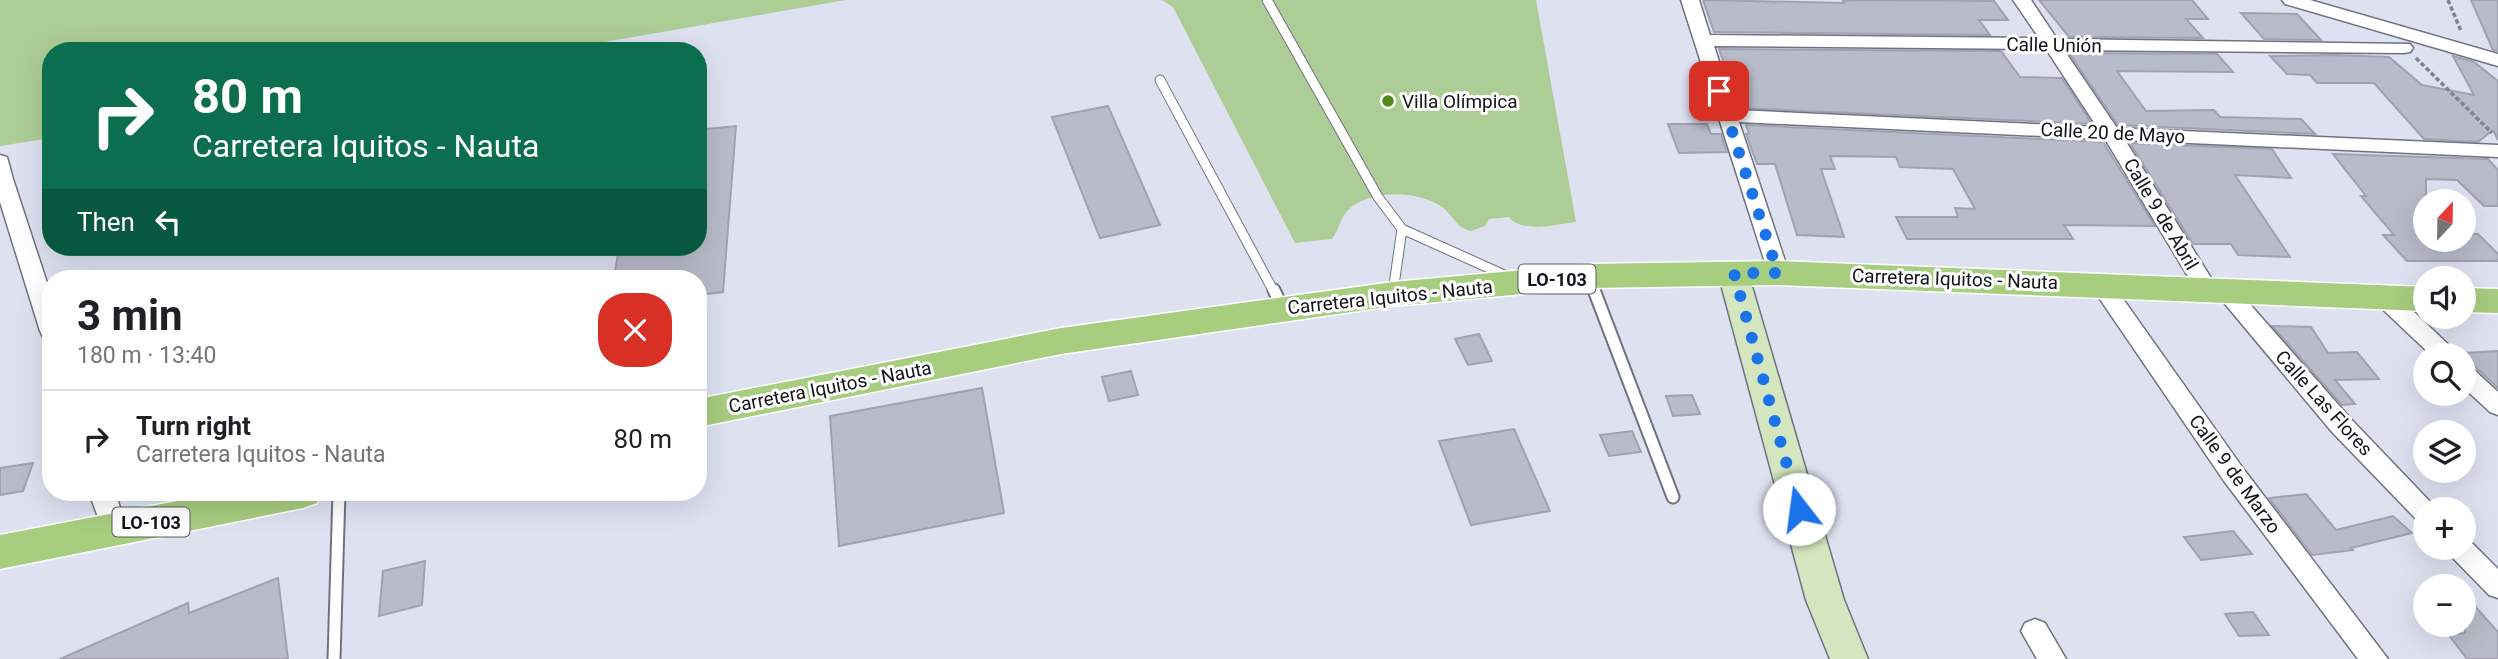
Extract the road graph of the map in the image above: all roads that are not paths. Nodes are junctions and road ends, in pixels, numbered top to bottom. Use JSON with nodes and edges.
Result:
{"nodes":[{"id":1,"x":1267,"y":0,"type":"edge"},
{"id":2,"x":1690,"y":0,"type":"edge"},
{"id":3,"x":2022,"y":0,"type":"edge"},
{"id":4,"x":2291,"y":0,"type":"edge"},
{"id":5,"x":2367,"y":23,"type":"joint"},
{"id":6,"x":1703,"y":40,"type":"junction"},
{"id":7,"x":2053,"y":46,"type":"junction"},
{"id":8,"x":2404,"y":48,"type":"road end"},
{"id":9,"x":2498,"y":60,"type":"edge"},
{"id":10,"x":1160,"y":80,"type":"dead end"},
{"id":11,"x":1727,"y":116,"type":"junction"},
{"id":12,"x":2111,"y":133,"type":"junction"},
{"id":13,"x":2498,"y":151,"type":"edge"},
{"id":14,"x":1,"y":173,"type":"edge"},
{"id":15,"x":1402,"y":229,"type":"junction"},
{"id":16,"x":1734,"y":273,"type":"junction"},
{"id":17,"x":1778,"y":273,"type":"junction"},
{"id":18,"x":1589,"y":276,"type":"junction"},
{"id":19,"x":1521,"y":282,"type":"junction"},
{"id":20,"x":2101,"y":284,"type":"junction"},
{"id":21,"x":2216,"y":289,"type":"junction"},
{"id":22,"x":1393,"y":294,"type":"junction"},
{"id":23,"x":2385,"y":298,"type":"junction"},
{"id":24,"x":2413,"y":299,"type":"edge"},
{"id":25,"x":2476,"y":300,"type":"edge"},
{"id":26,"x":2498,"y":301,"type":"edge"},
{"id":27,"x":42,"y":303,"type":"edge"},
{"id":28,"x":1283,"y":309,"type":"junction"},
{"id":29,"x":2432,"y":343,"type":"edge"},
{"id":30,"x":2476,"y":385,"type":"edge"},
{"id":31,"x":2498,"y":406,"type":"edge"},
{"id":32,"x":707,"y":411,"type":"edge"},
{"id":33,"x":1674,"y":497,"type":"dead end"},
{"id":34,"x":2413,"y":500,"type":"edge"},
{"id":35,"x":105,"y":501,"type":"edge"},
{"id":36,"x":257,"y":501,"type":"edge"},
{"id":37,"x":340,"y":501,"type":"edge"},
{"id":38,"x":114,"y":529,"type":"junction"},
{"id":39,"x":0,"y":552,"type":"edge"},
{"id":40,"x":2472,"y":560,"type":"edge"},
{"id":41,"x":2498,"y":587,"type":"edge"},
{"id":42,"x":2035,"y":631,"type":"dead end"},
{"id":43,"x":334,"y":659,"type":"edge"},
{"id":44,"x":1849,"y":659,"type":"edge"},
{"id":45,"x":2052,"y":659,"type":"edge"},
{"id":46,"x":2374,"y":659,"type":"edge"}],
"edges":[{"from":1,"to":15,"type":"lane"},
{"from":2,"to":6,"type":"street"},
{"from":3,"to":7,"type":"street","name":"Calle 9 de Abril"},
{"from":4,"to":5,"type":"street"},
{"from":5,"to":9,"type":"street"},
{"from":6,"to":7,"type":"street","name":"Calle Unión"},
{"from":6,"to":11,"type":"street"},
{"from":7,"to":8,"type":"street","name":"Calle Unión"},
{"from":7,"to":12,"type":"street","name":"Calle 9 de Abril"},
{"from":10,"to":28,"type":"lane"},
{"from":11,"to":12,"type":"street","name":"Calle 20 de Mayo"},
{"from":11,"to":17,"type":"street"},
{"from":12,"to":13,"type":"street","name":"Calle 20 de Mayo"},
{"from":12,"to":21,"type":"street","name":"Calle 9 de Abril"},
{"from":14,"to":27,"type":"street"},
{"from":15,"to":19,"type":"lane"},
{"from":15,"to":22,"type":"lane"},
{"from":16,"to":17,"type":"main road","name":"Carretera Iquitos - Nauta","number":"LO-103"},
{"from":16,"to":18,"type":"main road","name":"Carretera Iquitos - Nauta","number":"LO-103"},
{"from":16,"to":44,"type":"street"},
{"from":17,"to":20,"type":"main road","name":"Carretera Iquitos - Nauta","number":"LO-103"},
{"from":18,"to":19,"type":"main road","name":"Carretera Iquitos - Nauta","number":"LO-103"},
{"from":18,"to":33,"type":"lane"},
{"from":19,"to":22,"type":"main road","name":"Carretera Iquitos - Nauta","number":"LO-103"},
{"from":20,"to":21,"type":"main road","name":"Carretera Iquitos - Nauta","number":"LO-103"},
{"from":20,"to":46,"type":"street","name":"Calle 9 de Marzo"},
{"from":21,"to":23,"type":"main road","name":"Carretera Iquitos - Nauta","number":"LO-103"},
{"from":21,"to":34,"type":"street","name":"Calle Las Flores"},
{"from":22,"to":28,"type":"main road","name":"Carretera Iquitos - Nauta","number":"LO-103"},
{"from":23,"to":24,"type":"main road","name":"Carretera Iquitos - Nauta","number":"LO-103"},
{"from":23,"to":29,"type":"street"},
{"from":25,"to":26,"type":"main road"},
{"from":28,"to":32,"type":"main road","name":"Carretera Iquitos - Nauta","number":"LO-103"},
{"from":30,"to":31,"type":"street"},
{"from":35,"to":38,"type":"street"},
{"from":36,"to":38,"type":"main road","number":"LO-103"},
{"from":37,"to":43,"type":"lane"},
{"from":38,"to":39,"type":"main road","number":"LO-103"},
{"from":40,"to":41,"type":"street"},
{"from":42,"to":45,"type":"street"}]}
